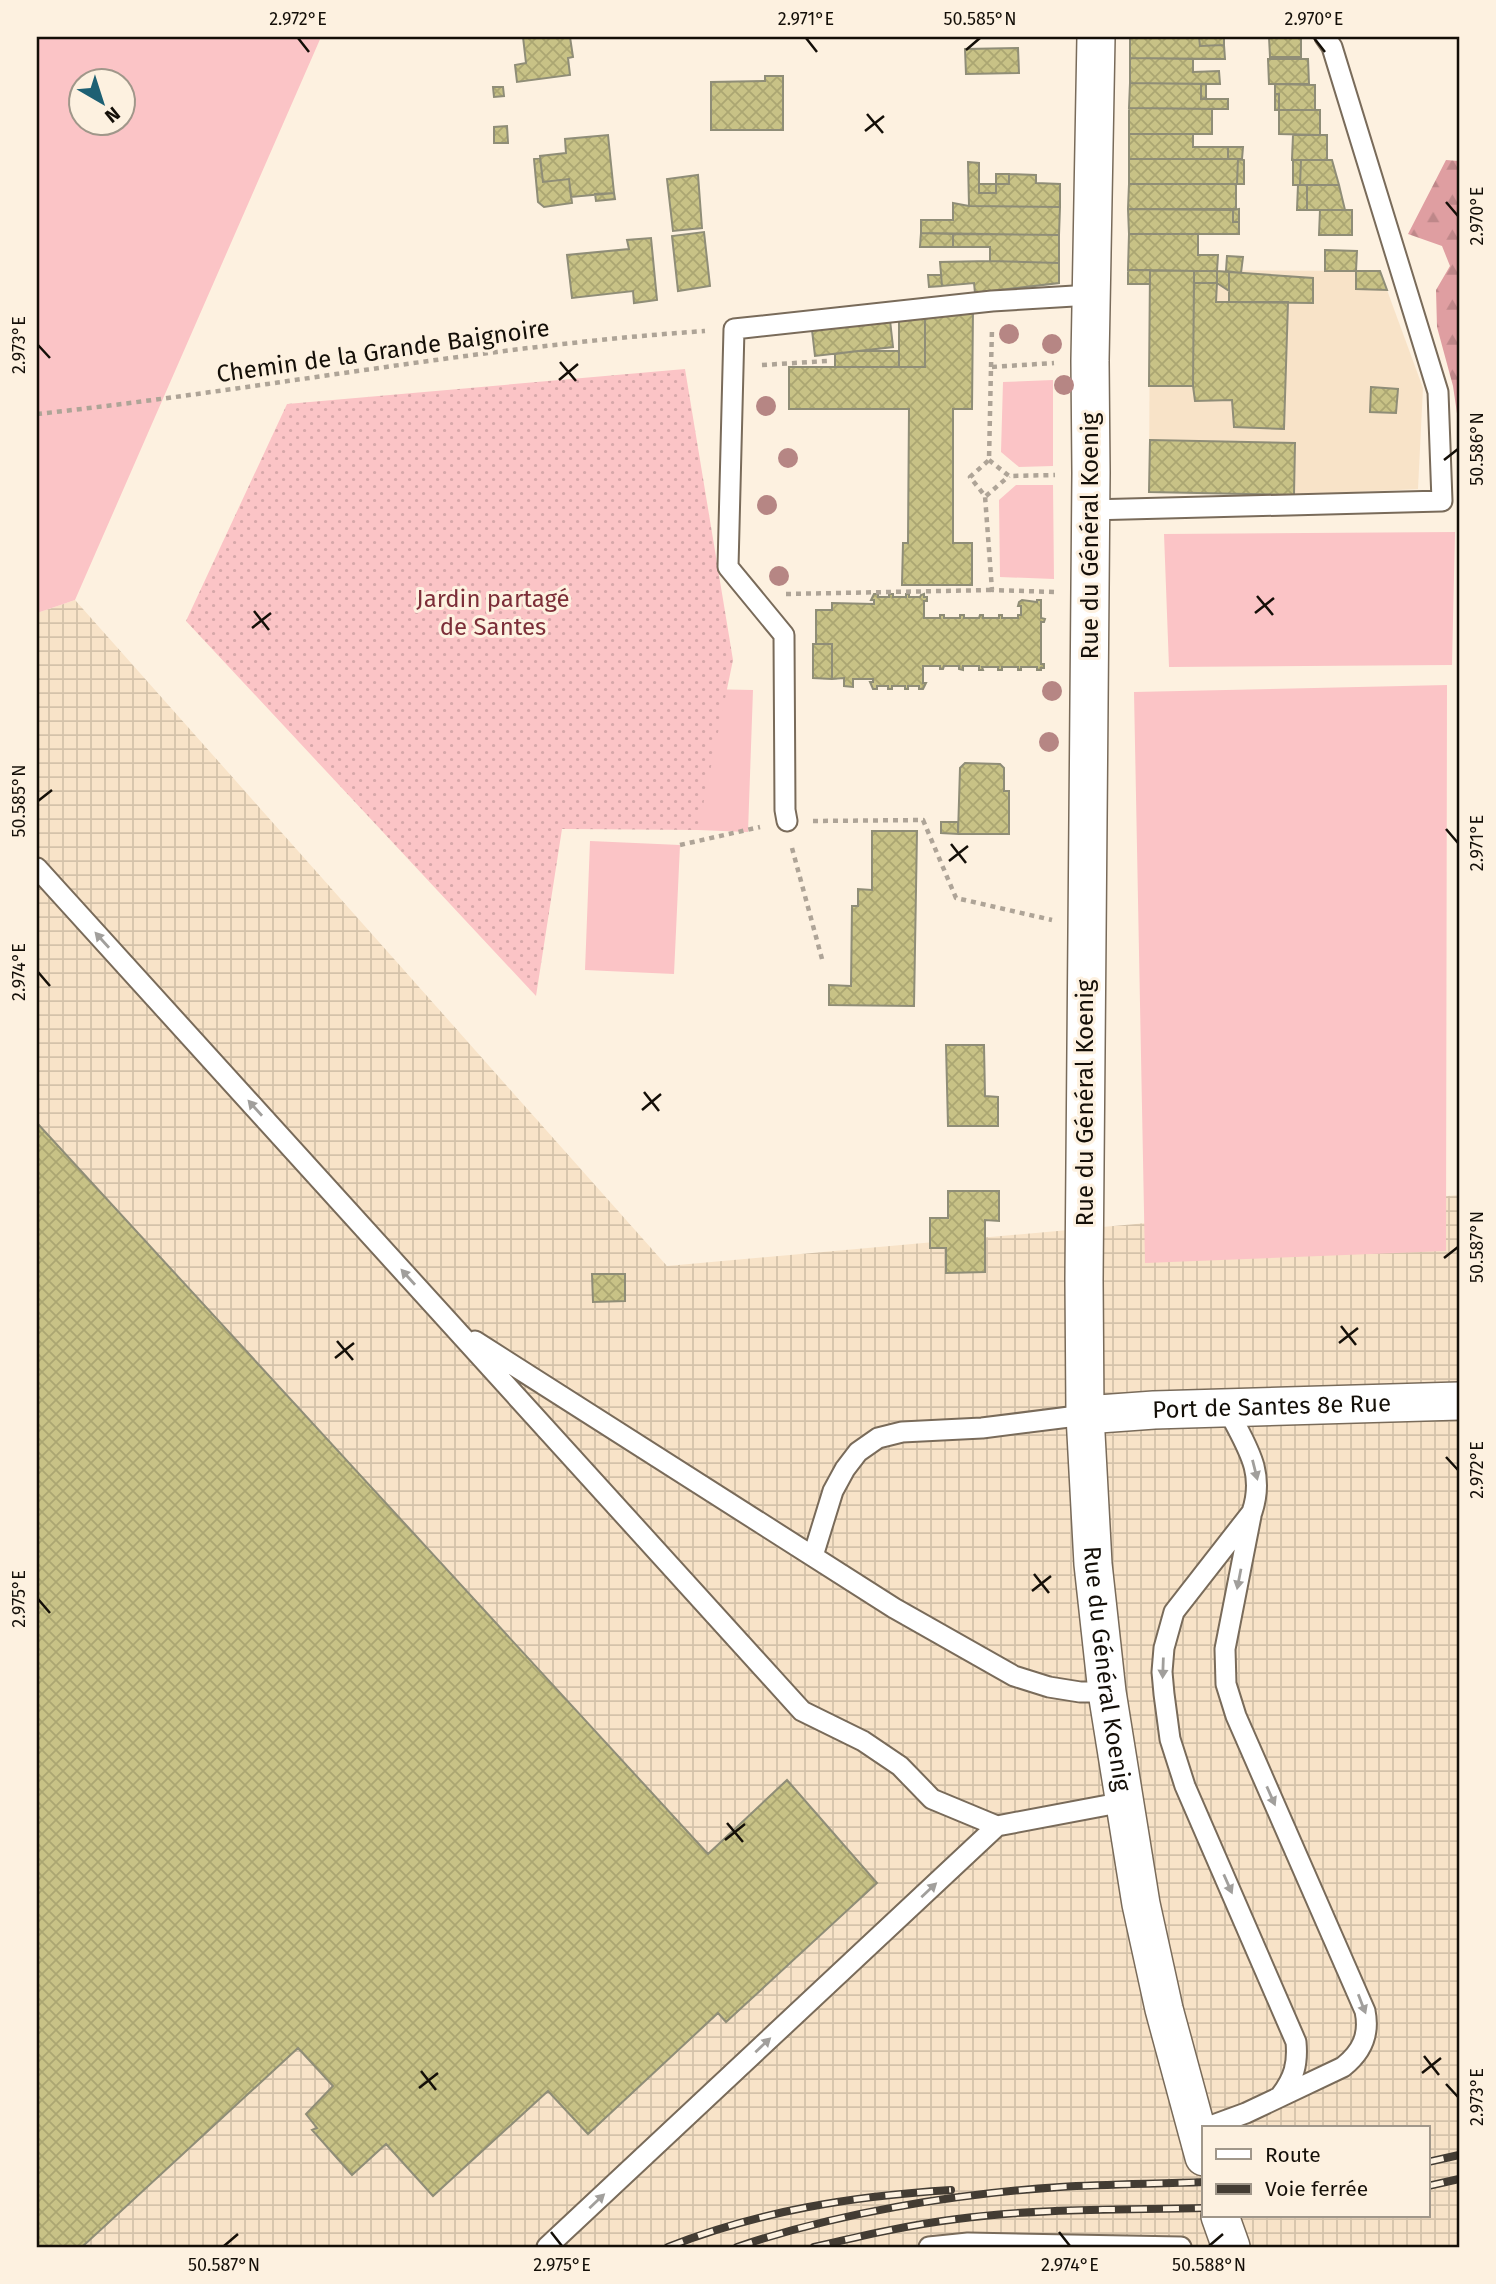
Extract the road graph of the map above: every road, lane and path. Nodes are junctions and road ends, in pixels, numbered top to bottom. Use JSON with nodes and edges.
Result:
{"nodes":[{"id":1,"x":1096,"y":37,"type":"edge"},
{"id":2,"x":1325,"y":37,"type":"edge"},
{"id":3,"x":1091,"y":295,"type":"junction"},
{"id":4,"x":992,"y":301,"type":"junction"},
{"id":5,"x":734,"y":328,"type":"junction"},
{"id":6,"x":827,"y":360,"type":"dead end"},
{"id":7,"x":1090,"y":361,"type":"junction"},
{"id":8,"x":733,"y":367,"type":"junction"},
{"id":9,"x":991,"y":367,"type":"junction"},
{"id":10,"x":37,"y":414,"type":"edge"},
{"id":11,"x":989,"y":460,"type":"junction"},
{"id":12,"x":1091,"y":473,"type":"junction"},
{"id":13,"x":1009,"y":476,"type":"junction"},
{"id":14,"x":985,"y":496,"type":"junction"},
{"id":15,"x":1089,"y":510,"type":"junction"},
{"id":16,"x":992,"y":590,"type":"junction"},
{"id":17,"x":1090,"y":593,"type":"junction"},
{"id":18,"x":750,"y":594,"type":"junction"},
{"id":19,"x":787,"y":821,"type":"junction"},
{"id":20,"x":680,"y":845,"type":"dead end"},
{"id":21,"x":37,"y":868,"type":"edge"},
{"id":22,"x":1087,"y":928,"type":"junction"},
{"id":23,"x":821,"y":959,"type":"dead end"},
{"id":24,"x":454,"y":1328,"type":"junction"},
{"id":25,"x":1459,"y":1401,"type":"edge"},
{"id":26,"x":1227,"y":1408,"type":"junction"},
{"id":27,"x":1085,"y":1415,"type":"junction"},
{"id":28,"x":1252,"y":1512,"type":"junction"},
{"id":29,"x":813,"y":1556,"type":"junction"},
{"id":30,"x":1107,"y":1692,"type":"junction"},
{"id":31,"x":1124,"y":1802,"type":"junction"},
{"id":32,"x":997,"y":1826,"type":"junction"},
{"id":33,"x":1281,"y":2095,"type":"junction"},
{"id":34,"x":1221,"y":2126,"type":"edge"},
{"id":35,"x":1202,"y":2133,"type":"edge"},
{"id":36,"x":1221,"y":2218,"type":"edge"},
{"id":37,"x":547,"y":2247,"type":"edge"},
{"id":38,"x":929,"y":2247,"type":"edge"},
{"id":39,"x":1181,"y":2247,"type":"edge"},
{"id":40,"x":1231,"y":2247,"type":"edge"}],
"edges":[{"from":1,"to":3,"type":"street","name":"Rue du Général Koenig"},
{"from":2,"to":15,"type":"lane"},
{"from":3,"to":4,"type":"lane"},
{"from":3,"to":7,"type":"street","name":"Rue du Général Koenig"},
{"from":4,"to":5,"type":"lane"},
{"from":4,"to":9,"type":"path"},
{"from":5,"to":8,"type":"lane"},
{"from":5,"to":10,"type":"path","name":"Chemin de la Grande Baignoire"},
{"from":6,"to":8,"type":"path"},
{"from":7,"to":9,"type":"path"},
{"from":7,"to":12,"type":"street","name":"Rue du Général Koenig"},
{"from":8,"to":18,"type":"lane"},
{"from":9,"to":11,"type":"path"},
{"from":11,"to":13,"type":"path"},
{"from":11,"to":14,"type":"path"},
{"from":12,"to":13,"type":"path"},
{"from":12,"to":15,"type":"street","name":"Rue du Général Koenig"},
{"from":13,"to":14,"type":"path"},
{"from":14,"to":16,"type":"path"},
{"from":15,"to":17,"type":"street","name":"Rue du Général Koenig"},
{"from":16,"to":17,"type":"path"},
{"from":16,"to":18,"type":"path"},
{"from":17,"to":22,"type":"street","name":"Rue du Général Koenig"},
{"from":18,"to":19,"type":"lane"},
{"from":19,"to":20,"type":"path"},
{"from":19,"to":22,"type":"path"},
{"from":19,"to":23,"type":"path"},
{"from":24,"to":21,"type":"lane","one_way":true},
{"from":22,"to":27,"type":"street","name":"Rue du Général Koenig"},
{"from":24,"to":29,"type":"lane"},
{"from":24,"to":32,"type":"lane"},
{"from":25,"to":26,"type":"street","name":"Port de Santes 8e Rue"},
{"from":26,"to":27,"type":"street","name":"Port de Santes 8e Rue"},
{"from":26,"to":28,"type":"lane","one_way":true},
{"from":27,"to":29,"type":"lane"},
{"from":27,"to":30,"type":"street","name":"Rue du Général Koenig"},
{"from":28,"to":33,"type":"lane","one_way":true},
{"from":28,"to":33,"type":"lane","one_way":true},
{"from":29,"to":30,"type":"lane"},
{"from":30,"to":31,"type":"street","name":"Rue du Général Koenig"},
{"from":31,"to":32,"type":"lane"},
{"from":31,"to":35,"type":"street","name":"Rue du Général Koenig"},
{"from":37,"to":32,"type":"lane","one_way":true},
{"from":33,"to":34,"type":"lane"},
{"from":36,"to":40,"type":"street"},
{"from":38,"to":39,"type":"lane"}]}
